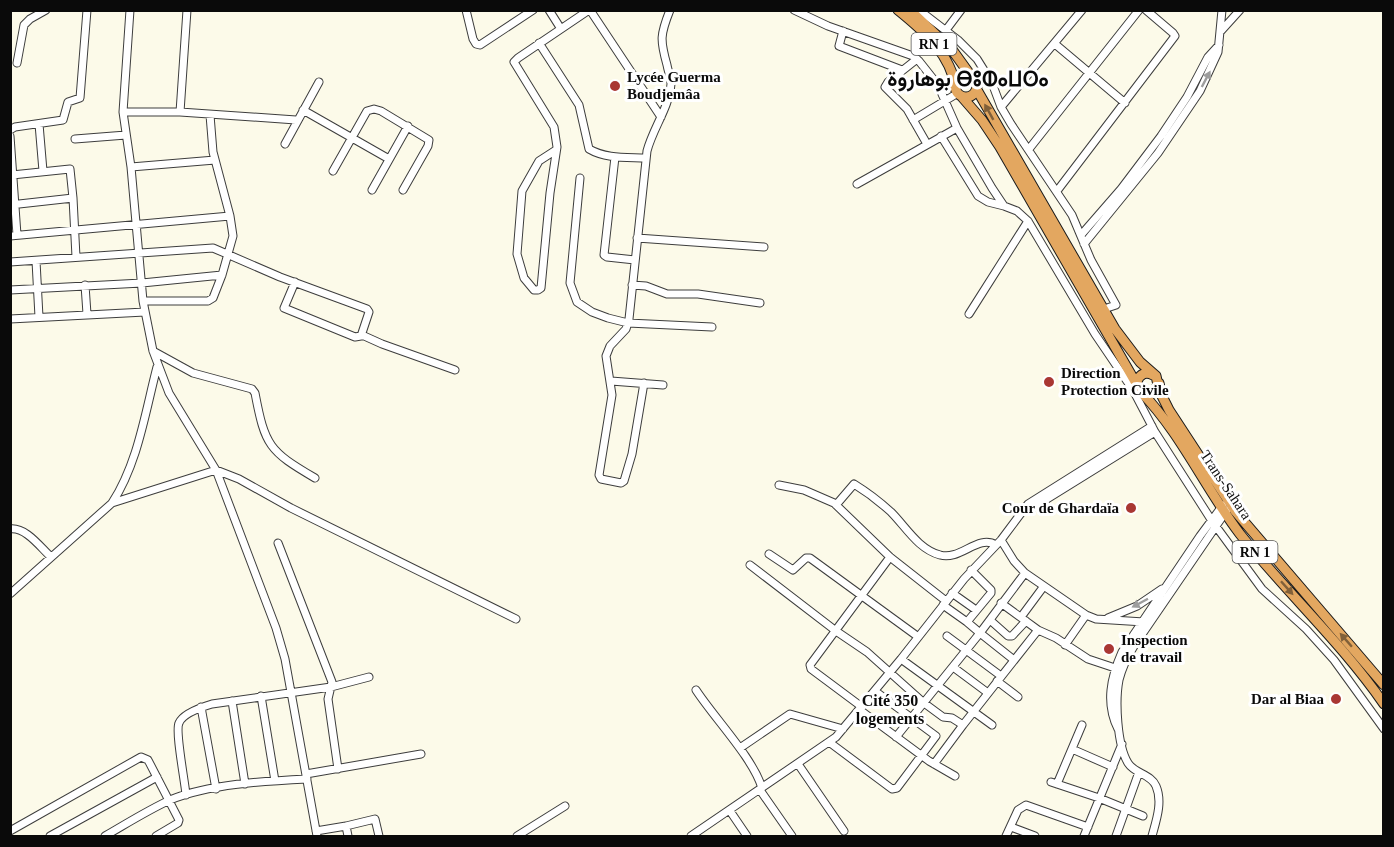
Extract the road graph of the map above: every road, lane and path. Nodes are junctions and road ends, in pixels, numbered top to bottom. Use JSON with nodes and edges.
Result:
{"nodes":[{"id":1,"x":46,"y":10,"type":"edge"},
{"id":2,"x":87,"y":10,"type":"edge"},
{"id":3,"x":130,"y":10,"type":"edge"},
{"id":4,"x":187,"y":10,"type":"edge"},
{"id":5,"x":533,"y":10,"type":"edge"},
{"id":6,"x":549,"y":10,"type":"edge"},
{"id":7,"x":590,"y":10,"type":"edge"},
{"id":8,"x":670,"y":10,"type":"edge"},
{"id":9,"x":794,"y":10,"type":"edge"},
{"id":10,"x":898,"y":10,"type":"edge"},
{"id":11,"x":910,"y":10,"type":"edge"},
{"id":12,"x":919,"y":10,"type":"edge"},
{"id":13,"x":962,"y":10,"type":"edge"},
{"id":14,"x":1082,"y":10,"type":"edge"},
{"id":15,"x":1139,"y":10,"type":"edge"},
{"id":16,"x":1146,"y":10,"type":"edge"},
{"id":17,"x":1222,"y":10,"type":"edge"},
{"id":18,"x":1240,"y":10,"type":"edge"},
{"id":19,"x":469,"y":12,"type":"edge"},
{"id":20,"x":561,"y":29,"type":"junction"},
{"id":21,"x":945,"y":30,"type":"junction"},
{"id":22,"x":843,"y":31,"type":"junction"},
{"id":23,"x":1221,"y":32,"type":"junction"},
{"id":24,"x":539,"y":44,"type":"junction"},
{"id":25,"x":1055,"y":44,"type":"junction"},
{"id":26,"x":917,"y":59,"type":"junction"},
{"id":27,"x":17,"y":63,"type":"dead end"},
{"id":28,"x":902,"y":70,"type":"junction"},
{"id":29,"x":1089,"y":73,"type":"junction"},
{"id":30,"x":988,"y":76,"type":"junction"},
{"id":31,"x":319,"y":82,"type":"dead end"},
{"id":32,"x":975,"y":83,"type":"junction"},
{"id":33,"x":959,"y":93,"type":"junction"},
{"id":34,"x":944,"y":101,"type":"junction"},
{"id":35,"x":1125,"y":103,"type":"junction"},
{"id":36,"x":1001,"y":107,"type":"junction"},
{"id":37,"x":303,"y":110,"type":"junction"},
{"id":38,"x":123,"y":112,"type":"junction"},
{"id":39,"x":180,"y":112,"type":"junction"},
{"id":40,"x":210,"y":115,"type":"junction"},
{"id":41,"x":661,"y":117,"type":"junction"},
{"id":42,"x":296,"y":120,"type":"junction"},
{"id":43,"x":913,"y":120,"type":"junction"},
{"id":44,"x":39,"y":124,"type":"junction"},
{"id":45,"x":408,"y":126,"type":"junction"},
{"id":46,"x":957,"y":128,"type":"junction"},
{"id":47,"x":10,"y":130,"type":"edge"},
{"id":48,"x":126,"y":135,"type":"junction"},
{"id":49,"x":10,"y":136,"type":"edge"},
{"id":50,"x":941,"y":136,"type":"junction"},
{"id":51,"x":351,"y":137,"type":"junction"},
{"id":52,"x":75,"y":139,"type":"dead end"},
{"id":53,"x":285,"y":144,"type":"dead end"},
{"id":54,"x":927,"y":144,"type":"junction"},
{"id":55,"x":1029,"y":149,"type":"junction"},
{"id":56,"x":556,"y":150,"type":"junction"},
{"id":57,"x":615,"y":157,"type":"junction"},
{"id":58,"x":646,"y":158,"type":"junction"},
{"id":59,"x":389,"y":159,"type":"junction"},
{"id":60,"x":215,"y":160,"type":"junction"},
{"id":61,"x":131,"y":167,"type":"junction"},
{"id":62,"x":43,"y":171,"type":"junction"},
{"id":63,"x":333,"y":171,"type":"dead end"},
{"id":64,"x":12,"y":175,"type":"edge"},
{"id":65,"x":580,"y":178,"type":"dead end"},
{"id":66,"x":857,"y":184,"type":"dead end"},
{"id":67,"x":1126,"y":187,"type":"junction"},
{"id":68,"x":372,"y":190,"type":"dead end"},
{"id":69,"x":403,"y":190,"type":"dead end"},
{"id":70,"x":1057,"y":190,"type":"junction"},
{"id":71,"x":73,"y":198,"type":"junction"},
{"id":72,"x":12,"y":205,"type":"edge"},
{"id":73,"x":1004,"y":206,"type":"junction"},
{"id":74,"x":230,"y":216,"type":"junction"},
{"id":75,"x":1028,"y":221,"type":"junction"},
{"id":76,"x":137,"y":224,"type":"junction"},
{"id":77,"x":75,"y":229,"type":"junction"},
{"id":78,"x":14,"y":235,"type":"edge"},
{"id":79,"x":1081,"y":235,"type":"junction"},
{"id":80,"x":637,"y":238,"type":"junction"},
{"id":81,"x":1084,"y":244,"type":"junction"},
{"id":82,"x":764,"y":247,"type":"dead end"},
{"id":83,"x":138,"y":254,"type":"junction"},
{"id":84,"x":229,"y":254,"type":"junction"},
{"id":85,"x":76,"y":257,"type":"junction"},
{"id":86,"x":635,"y":260,"type":"junction"},
{"id":87,"x":36,"y":261,"type":"junction"},
{"id":88,"x":10,"y":262,"type":"edge"},
{"id":89,"x":222,"y":275,"type":"junction"},
{"id":90,"x":295,"y":282,"type":"junction"},
{"id":91,"x":142,"y":283,"type":"junction"},
{"id":92,"x":85,"y":285,"type":"junction"},
{"id":93,"x":633,"y":285,"type":"junction"},
{"id":94,"x":37,"y":288,"type":"junction"},
{"id":95,"x":10,"y":290,"type":"edge"},
{"id":96,"x":143,"y":301,"type":"junction"},
{"id":97,"x":760,"y":303,"type":"dead end"},
{"id":98,"x":1104,"y":309,"type":"junction"},
{"id":99,"x":145,"y":312,"type":"junction"},
{"id":100,"x":87,"y":314,"type":"junction"},
{"id":101,"x":969,"y":314,"type":"dead end"},
{"id":102,"x":39,"y":317,"type":"junction"},
{"id":103,"x":10,"y":319,"type":"edge"},
{"id":104,"x":628,"y":323,"type":"junction"},
{"id":105,"x":712,"y":327,"type":"dead end"},
{"id":106,"x":362,"y":335,"type":"junction"},
{"id":107,"x":153,"y":351,"type":"junction"},
{"id":108,"x":158,"y":366,"type":"junction"},
{"id":109,"x":455,"y":370,"type":"dead end"},
{"id":110,"x":1156,"y":379,"type":"junction"},
{"id":111,"x":611,"y":381,"type":"junction"},
{"id":112,"x":644,"y":383,"type":"junction"},
{"id":113,"x":663,"y":385,"type":"dead end"},
{"id":114,"x":1137,"y":388,"type":"junction"},
{"id":115,"x":1154,"y":429,"type":"junction"},
{"id":116,"x":216,"y":470,"type":"junction"},
{"id":117,"x":315,"y":478,"type":"dead end"},
{"id":118,"x":779,"y":485,"type":"dead end"},
{"id":119,"x":111,"y":503,"type":"junction"},
{"id":120,"x":836,"y":505,"type":"junction"},
{"id":121,"x":1226,"y":506,"type":"junction"},
{"id":122,"x":1214,"y":524,"type":"junction"},
{"id":123,"x":10,"y":529,"type":"edge"},
{"id":124,"x":998,"y":542,"type":"junction"},
{"id":125,"x":278,"y":543,"type":"dead end"},
{"id":126,"x":769,"y":554,"type":"dead end"},
{"id":127,"x":51,"y":557,"type":"junction"},
{"id":128,"x":890,"y":557,"type":"junction"},
{"id":129,"x":750,"y":565,"type":"dead end"},
{"id":130,"x":971,"y":570,"type":"junction"},
{"id":131,"x":1025,"y":573,"type":"junction"},
{"id":132,"x":1170,"y":582,"type":"junction"},
{"id":133,"x":1044,"y":586,"type":"junction"},
{"id":134,"x":952,"y":593,"type":"junction"},
{"id":135,"x":10,"y":594,"type":"edge"},
{"id":136,"x":861,"y":595,"type":"junction"},
{"id":137,"x":945,"y":603,"type":"junction"},
{"id":138,"x":1001,"y":603,"type":"junction"},
{"id":139,"x":976,"y":610,"type":"junction"},
{"id":140,"x":1086,"y":615,"type":"junction"},
{"id":141,"x":516,"y":619,"type":"dead end"},
{"id":142,"x":1023,"y":619,"type":"junction"},
{"id":143,"x":1106,"y":619,"type":"junction"},
{"id":144,"x":990,"y":620,"type":"junction"},
{"id":145,"x":967,"y":622,"type":"junction"},
{"id":146,"x":1146,"y":623,"type":"junction"},
{"id":147,"x":1038,"y":630,"type":"junction"},
{"id":148,"x":836,"y":631,"type":"junction"},
{"id":149,"x":980,"y":633,"type":"junction"},
{"id":150,"x":917,"y":636,"type":"junction"},
{"id":151,"x":947,"y":636,"type":"dead end"},
{"id":152,"x":1065,"y":645,"type":"junction"},
{"id":153,"x":966,"y":650,"type":"junction"},
{"id":154,"x":902,"y":659,"type":"junction"},
{"id":155,"x":1014,"y":660,"type":"junction"},
{"id":156,"x":953,"y":668,"type":"junction"},
{"id":157,"x":1115,"y":668,"type":"junction"},
{"id":158,"x":890,"y":672,"type":"junction"},
{"id":159,"x":369,"y":677,"type":"dead end"},
{"id":160,"x":999,"y":679,"type":"junction"},
{"id":161,"x":1383,"y":685,"type":"edge"},
{"id":162,"x":939,"y":686,"type":"junction"},
{"id":163,"x":331,"y":687,"type":"junction"},
{"id":164,"x":696,"y":690,"type":"dead end"},
{"id":165,"x":291,"y":691,"type":"junction"},
{"id":166,"x":875,"y":691,"type":"junction"},
{"id":167,"x":988,"y":693,"type":"junction"},
{"id":168,"x":261,"y":696,"type":"junction"},
{"id":169,"x":1018,"y":697,"type":"dead end"},
{"id":170,"x":232,"y":701,"type":"junction"},
{"id":171,"x":924,"y":703,"type":"junction"},
{"id":172,"x":1383,"y":704,"type":"edge"},
{"id":173,"x":201,"y":707,"type":"junction"},
{"id":174,"x":861,"y":709,"type":"junction"},
{"id":175,"x":974,"y":710,"type":"junction"},
{"id":176,"x":911,"y":718,"type":"junction"},
{"id":177,"x":963,"y":724,"type":"junction"},
{"id":178,"x":992,"y":725,"type":"dead end"},
{"id":179,"x":1082,"y":725,"type":"dead end"},
{"id":180,"x":843,"y":729,"type":"junction"},
{"id":181,"x":1383,"y":729,"type":"edge"},
{"id":182,"x":1119,"y":731,"type":"junction"},
{"id":183,"x":896,"y":737,"type":"junction"},
{"id":184,"x":829,"y":742,"type":"junction"},
{"id":185,"x":1122,"y":744,"type":"junction"},
{"id":186,"x":740,"y":748,"type":"junction"},
{"id":187,"x":1072,"y":749,"type":"junction"},
{"id":188,"x":421,"y":754,"type":"dead end"},
{"id":189,"x":921,"y":755,"type":"junction"},
{"id":190,"x":798,"y":764,"type":"junction"},
{"id":191,"x":934,"y":764,"type":"junction"},
{"id":192,"x":1113,"y":767,"type":"junction"},
{"id":193,"x":338,"y":768,"type":"junction"},
{"id":194,"x":1139,"y":772,"type":"junction"},
{"id":195,"x":955,"y":776,"type":"dead end"},
{"id":196,"x":157,"y":777,"type":"junction"},
{"id":197,"x":307,"y":777,"type":"junction"},
{"id":198,"x":275,"y":781,"type":"junction"},
{"id":199,"x":245,"y":784,"type":"junction"},
{"id":200,"x":216,"y":789,"type":"junction"},
{"id":201,"x":761,"y":789,"type":"junction"},
{"id":202,"x":186,"y":795,"type":"junction"},
{"id":203,"x":1099,"y":798,"type":"junction"},
{"id":204,"x":170,"y":800,"type":"junction"},
{"id":205,"x":565,"y":806,"type":"dead end"},
{"id":206,"x":1127,"y":809,"type":"junction"},
{"id":207,"x":730,"y":811,"type":"junction"},
{"id":208,"x":1143,"y":816,"type":"dead end"},
{"id":209,"x":346,"y":826,"type":"junction"},
{"id":210,"x":1011,"y":826,"type":"junction"},
{"id":211,"x":1088,"y":826,"type":"junction"},
{"id":212,"x":843,"y":831,"type":"dead end"},
{"id":213,"x":11,"y":834,"type":"edge"},
{"id":214,"x":316,"y":834,"type":"edge"},
{"id":215,"x":50,"y":837,"type":"edge"},
{"id":216,"x":105,"y":837,"type":"edge"},
{"id":217,"x":156,"y":837,"type":"edge"},
{"id":218,"x":348,"y":837,"type":"edge"},
{"id":219,"x":379,"y":837,"type":"edge"},
{"id":220,"x":517,"y":837,"type":"edge"},
{"id":221,"x":691,"y":837,"type":"edge"},
{"id":222,"x":747,"y":837,"type":"edge"},
{"id":223,"x":792,"y":837,"type":"edge"},
{"id":224,"x":1006,"y":837,"type":"edge"},
{"id":225,"x":1035,"y":837,"type":"edge"},
{"id":226,"x":1084,"y":837,"type":"edge"},
{"id":227,"x":1116,"y":837,"type":"edge"},
{"id":228,"x":1152,"y":837,"type":"edge"}],
"edges":[{"from":1,"to":27,"type":"street"},
{"from":2,"to":44,"type":"street"},
{"from":3,"to":38,"type":"street"},
{"from":4,"to":39,"type":"street"},
{"from":5,"to":19,"type":"street"},
{"from":6,"to":20,"type":"street"},
{"from":7,"to":20,"type":"street"},
{"from":7,"to":41,"type":"street"},
{"from":8,"to":41,"type":"street"},
{"from":9,"to":22,"type":"street"},
{"from":10,"to":33,"type":"highway","name":"Trans-Sahara","number":"RN 1"},
{"from":11,"to":32,"type":"highway","name":"Trans-Sahara","number":"RN 1"},
{"from":12,"to":21,"type":"street"},
{"from":13,"to":21,"type":"street"},
{"from":14,"to":25,"type":"street"},
{"from":15,"to":29,"type":"street"},
{"from":16,"to":35,"type":"street"},
{"from":17,"to":23,"type":"street"},
{"from":18,"to":23,"type":"street"},
{"from":20,"to":24,"type":"street"},
{"from":21,"to":30,"type":"street"},
{"from":22,"to":26,"type":"street"},
{"from":22,"to":28,"type":"street"},
{"from":23,"to":67,"type":"street"},
{"from":24,"to":56,"type":"street"},
{"from":24,"to":57,"type":"street"},
{"from":25,"to":29,"type":"street"},
{"from":25,"to":36,"type":"street"},
{"from":26,"to":28,"type":"street"},
{"from":26,"to":34,"type":"street"},
{"from":28,"to":43,"type":"street"},
{"from":29,"to":35,"type":"street"},
{"from":29,"to":55,"type":"street"},
{"from":30,"to":32,"type":"street"},
{"from":30,"to":36,"type":"street"},
{"from":31,"to":37,"type":"street"},
{"from":32,"to":33,"type":"highway"},
{"from":32,"to":33,"type":"highway"},
{"from":98,"to":32,"type":"highway","name":"Trans-Sahara","number":"RN 1","one_way":true},
{"from":33,"to":34,"type":"street"},
{"from":33,"to":114,"type":"highway","name":"Trans-Sahara","number":"RN 1"},
{"from":34,"to":43,"type":"street"},
{"from":34,"to":46,"type":"street"},
{"from":35,"to":70,"type":"street"},
{"from":36,"to":55,"type":"street"},
{"from":37,"to":42,"type":"street"},
{"from":37,"to":51,"type":"street"},
{"from":38,"to":39,"type":"street"},
{"from":38,"to":48,"type":"street"},
{"from":39,"to":40,"type":"street"},
{"from":40,"to":42,"type":"street"},
{"from":40,"to":60,"type":"street"},
{"from":41,"to":58,"type":"street"},
{"from":42,"to":53,"type":"street"},
{"from":43,"to":54,"type":"street"},
{"from":44,"to":47,"type":"street"},
{"from":44,"to":62,"type":"street"},
{"from":45,"to":51,"type":"street"},
{"from":45,"to":59,"type":"street"},
{"from":45,"to":69,"type":"street"},
{"from":46,"to":50,"type":"street"},
{"from":46,"to":73,"type":"street"},
{"from":48,"to":52,"type":"street"},
{"from":48,"to":61,"type":"street"},
{"from":49,"to":64,"type":"street"},
{"from":50,"to":54,"type":"street"},
{"from":50,"to":73,"type":"street"},
{"from":51,"to":59,"type":"street"},
{"from":51,"to":63,"type":"street"},
{"from":54,"to":66,"type":"street"},
{"from":55,"to":70,"type":"street"},
{"from":56,"to":56,"type":"street"},
{"from":57,"to":58,"type":"street"},
{"from":57,"to":86,"type":"street"},
{"from":58,"to":80,"type":"street"},
{"from":59,"to":68,"type":"street"},
{"from":60,"to":61,"type":"street"},
{"from":60,"to":74,"type":"street"},
{"from":61,"to":76,"type":"street"},
{"from":62,"to":64,"type":"street"},
{"from":62,"to":71,"type":"street"},
{"from":64,"to":72,"type":"street"},
{"from":65,"to":104,"type":"street"},
{"from":67,"to":79,"type":"street"},
{"from":67,"to":81,"type":"street"},
{"from":70,"to":79,"type":"street"},
{"from":71,"to":72,"type":"street"},
{"from":71,"to":77,"type":"street"},
{"from":72,"to":78,"type":"street"},
{"from":73,"to":75,"type":"street"},
{"from":74,"to":76,"type":"street"},
{"from":74,"to":84,"type":"street"},
{"from":75,"to":101,"type":"street"},
{"from":75,"to":114,"type":"street"},
{"from":76,"to":77,"type":"street"},
{"from":76,"to":83,"type":"street"},
{"from":77,"to":78,"type":"street"},
{"from":77,"to":85,"type":"street"},
{"from":79,"to":81,"type":"street"},
{"from":80,"to":82,"type":"street"},
{"from":80,"to":86,"type":"street"},
{"from":81,"to":98,"type":"street"},
{"from":83,"to":84,"type":"street"},
{"from":83,"to":85,"type":"street"},
{"from":83,"to":91,"type":"street"},
{"from":84,"to":89,"type":"street"},
{"from":84,"to":90,"type":"street"},
{"from":85,"to":87,"type":"street"},
{"from":86,"to":93,"type":"street"},
{"from":87,"to":88,"type":"street"},
{"from":87,"to":94,"type":"street"},
{"from":89,"to":91,"type":"street"},
{"from":89,"to":96,"type":"street"},
{"from":90,"to":106,"type":"street"},
{"from":90,"to":106,"type":"street"},
{"from":91,"to":92,"type":"street"},
{"from":91,"to":96,"type":"street"},
{"from":92,"to":94,"type":"street"},
{"from":92,"to":100,"type":"street"},
{"from":93,"to":97,"type":"street"},
{"from":93,"to":104,"type":"street"},
{"from":94,"to":95,"type":"street"},
{"from":94,"to":102,"type":"street"},
{"from":96,"to":99,"type":"street"},
{"from":98,"to":110,"type":"highway","name":"Trans-Sahara","number":"RN 1"},
{"from":99,"to":100,"type":"street"},
{"from":99,"to":107,"type":"street"},
{"from":100,"to":102,"type":"street"},
{"from":102,"to":103,"type":"street"},
{"from":104,"to":105,"type":"street"},
{"from":104,"to":111,"type":"street"},
{"from":106,"to":109,"type":"street"},
{"from":107,"to":108,"type":"street"},
{"from":107,"to":117,"type":"street"},
{"from":108,"to":116,"type":"street"},
{"from":108,"to":119,"type":"street"},
{"from":110,"to":114,"type":"highway"},
{"from":110,"to":114,"type":"highway"},
{"from":110,"to":121,"type":"highway","name":"Trans-Sahara","number":"RN 1"},
{"from":111,"to":112,"type":"street"},
{"from":111,"to":112,"type":"street"},
{"from":112,"to":113,"type":"street"},
{"from":114,"to":115,"type":"street"},
{"from":114,"to":121,"type":"highway","name":"Trans-Sahara","number":"RN 1"},
{"from":115,"to":122,"type":"street"},
{"from":115,"to":124,"type":"street"},
{"from":116,"to":119,"type":"street"},
{"from":116,"to":141,"type":"street"},
{"from":116,"to":165,"type":"street"},
{"from":118,"to":120,"type":"street"},
{"from":119,"to":127,"type":"street"},
{"from":120,"to":124,"type":"street"},
{"from":120,"to":128,"type":"street"},
{"from":121,"to":122,"type":"street"},
{"from":161,"to":121,"type":"highway","name":"Trans-Sahara","number":"RN 1","one_way":true},
{"from":121,"to":172,"type":"highway","name":"Trans-Sahara","number":"RN 1","one_way":true},
{"from":122,"to":132,"type":"street"},
{"from":122,"to":146,"type":"street"},
{"from":122,"to":181,"type":"street"},
{"from":123,"to":127,"type":"street"},
{"from":124,"to":130,"type":"street"},
{"from":124,"to":131,"type":"street"},
{"from":125,"to":163,"type":"street"},
{"from":126,"to":136,"type":"street"},
{"from":127,"to":135,"type":"street"},
{"from":128,"to":136,"type":"street"},
{"from":128,"to":137,"type":"street"},
{"from":129,"to":148,"type":"street"},
{"from":130,"to":134,"type":"street"},
{"from":130,"to":139,"type":"street"},
{"from":131,"to":133,"type":"street"},
{"from":131,"to":138,"type":"street"},
{"from":132,"to":143,"type":"street","one_way":true},
{"from":132,"to":146,"type":"street"},
{"from":133,"to":140,"type":"street"},
{"from":133,"to":142,"type":"street"},
{"from":134,"to":137,"type":"street"},
{"from":134,"to":139,"type":"street"},
{"from":136,"to":148,"type":"street"},
{"from":136,"to":150,"type":"street"},
{"from":137,"to":145,"type":"street"},
{"from":137,"to":150,"type":"street"},
{"from":138,"to":142,"type":"street"},
{"from":138,"to":144,"type":"street"},
{"from":139,"to":145,"type":"street"},
{"from":140,"to":143,"type":"street"},
{"from":140,"to":152,"type":"street"},
{"from":142,"to":144,"type":"street"},
{"from":142,"to":147,"type":"street"},
{"from":143,"to":146,"type":"street"},
{"from":144,"to":149,"type":"street"},
{"from":145,"to":149,"type":"street"},
{"from":146,"to":157,"type":"street"},
{"from":146,"to":182,"type":"street"},
{"from":147,"to":152,"type":"street"},
{"from":147,"to":155,"type":"street"},
{"from":148,"to":158,"type":"street"},
{"from":148,"to":174,"type":"street"},
{"from":149,"to":153,"type":"street"},
{"from":149,"to":155,"type":"street"},
{"from":150,"to":154,"type":"street"},
{"from":151,"to":153,"type":"street"},
{"from":152,"to":157,"type":"street"},
{"from":153,"to":156,"type":"street"},
{"from":153,"to":160,"type":"street"},
{"from":154,"to":158,"type":"street"},
{"from":154,"to":162,"type":"street"},
{"from":155,"to":160,"type":"street"},
{"from":156,"to":162,"type":"street"},
{"from":156,"to":167,"type":"street"},
{"from":157,"to":182,"type":"street"},
{"from":158,"to":166,"type":"street"},
{"from":158,"to":171,"type":"street"},
{"from":159,"to":163,"type":"street"},
{"from":160,"to":167,"type":"street"},
{"from":160,"to":169,"type":"street"},
{"from":162,"to":171,"type":"street"},
{"from":162,"to":175,"type":"street"},
{"from":163,"to":165,"type":"street"},
{"from":163,"to":193,"type":"street"},
{"from":164,"to":186,"type":"street"},
{"from":165,"to":168,"type":"street"},
{"from":165,"to":197,"type":"street"},
{"from":166,"to":174,"type":"street"},
{"from":166,"to":176,"type":"street"},
{"from":167,"to":175,"type":"street"},
{"from":168,"to":170,"type":"street"},
{"from":168,"to":198,"type":"street"},
{"from":170,"to":173,"type":"street"},
{"from":170,"to":199,"type":"street"},
{"from":171,"to":176,"type":"street"},
{"from":171,"to":177,"type":"street"},
{"from":173,"to":200,"type":"street"},
{"from":173,"to":202,"type":"street"},
{"from":174,"to":180,"type":"street"},
{"from":174,"to":183,"type":"street"},
{"from":175,"to":177,"type":"street"},
{"from":175,"to":178,"type":"street"},
{"from":176,"to":183,"type":"street"},
{"from":176,"to":189,"type":"street"},
{"from":177,"to":191,"type":"street"},
{"from":179,"to":187,"type":"street"},
{"from":180,"to":184,"type":"street"},
{"from":180,"to":186,"type":"street"},
{"from":182,"to":185,"type":"street"},
{"from":183,"to":189,"type":"street"},
{"from":184,"to":189,"type":"street"},
{"from":184,"to":190,"type":"street"},
{"from":185,"to":192,"type":"street"},
{"from":185,"to":194,"type":"street"},
{"from":186,"to":201,"type":"street"},
{"from":187,"to":192,"type":"street"},
{"from":187,"to":203,"type":"street"},
{"from":188,"to":193,"type":"street"},
{"from":189,"to":191,"type":"street"},
{"from":190,"to":201,"type":"street"},
{"from":190,"to":212,"type":"street"},
{"from":191,"to":195,"type":"street"},
{"from":192,"to":203,"type":"street"},
{"from":193,"to":197,"type":"street"},
{"from":194,"to":206,"type":"street"},
{"from":194,"to":228,"type":"street"},
{"from":196,"to":204,"type":"street"},
{"from":196,"to":213,"type":"street"},
{"from":196,"to":215,"type":"street"},
{"from":197,"to":198,"type":"street"},
{"from":197,"to":214,"type":"street"},
{"from":198,"to":199,"type":"street"},
{"from":199,"to":200,"type":"street"},
{"from":200,"to":202,"type":"street"},
{"from":201,"to":207,"type":"street"},
{"from":201,"to":223,"type":"street"},
{"from":202,"to":204,"type":"street"},
{"from":203,"to":206,"type":"street"},
{"from":203,"to":211,"type":"street"},
{"from":204,"to":216,"type":"street"},
{"from":204,"to":217,"type":"street"},
{"from":205,"to":220,"type":"street"},
{"from":206,"to":208,"type":"street"},
{"from":206,"to":227,"type":"street"},
{"from":207,"to":221,"type":"street"},
{"from":207,"to":222,"type":"street"},
{"from":209,"to":214,"type":"street"},
{"from":209,"to":218,"type":"street"},
{"from":209,"to":219,"type":"street"},
{"from":210,"to":211,"type":"street"},
{"from":210,"to":224,"type":"street"},
{"from":210,"to":225,"type":"street"},
{"from":211,"to":226,"type":"street"}]}
